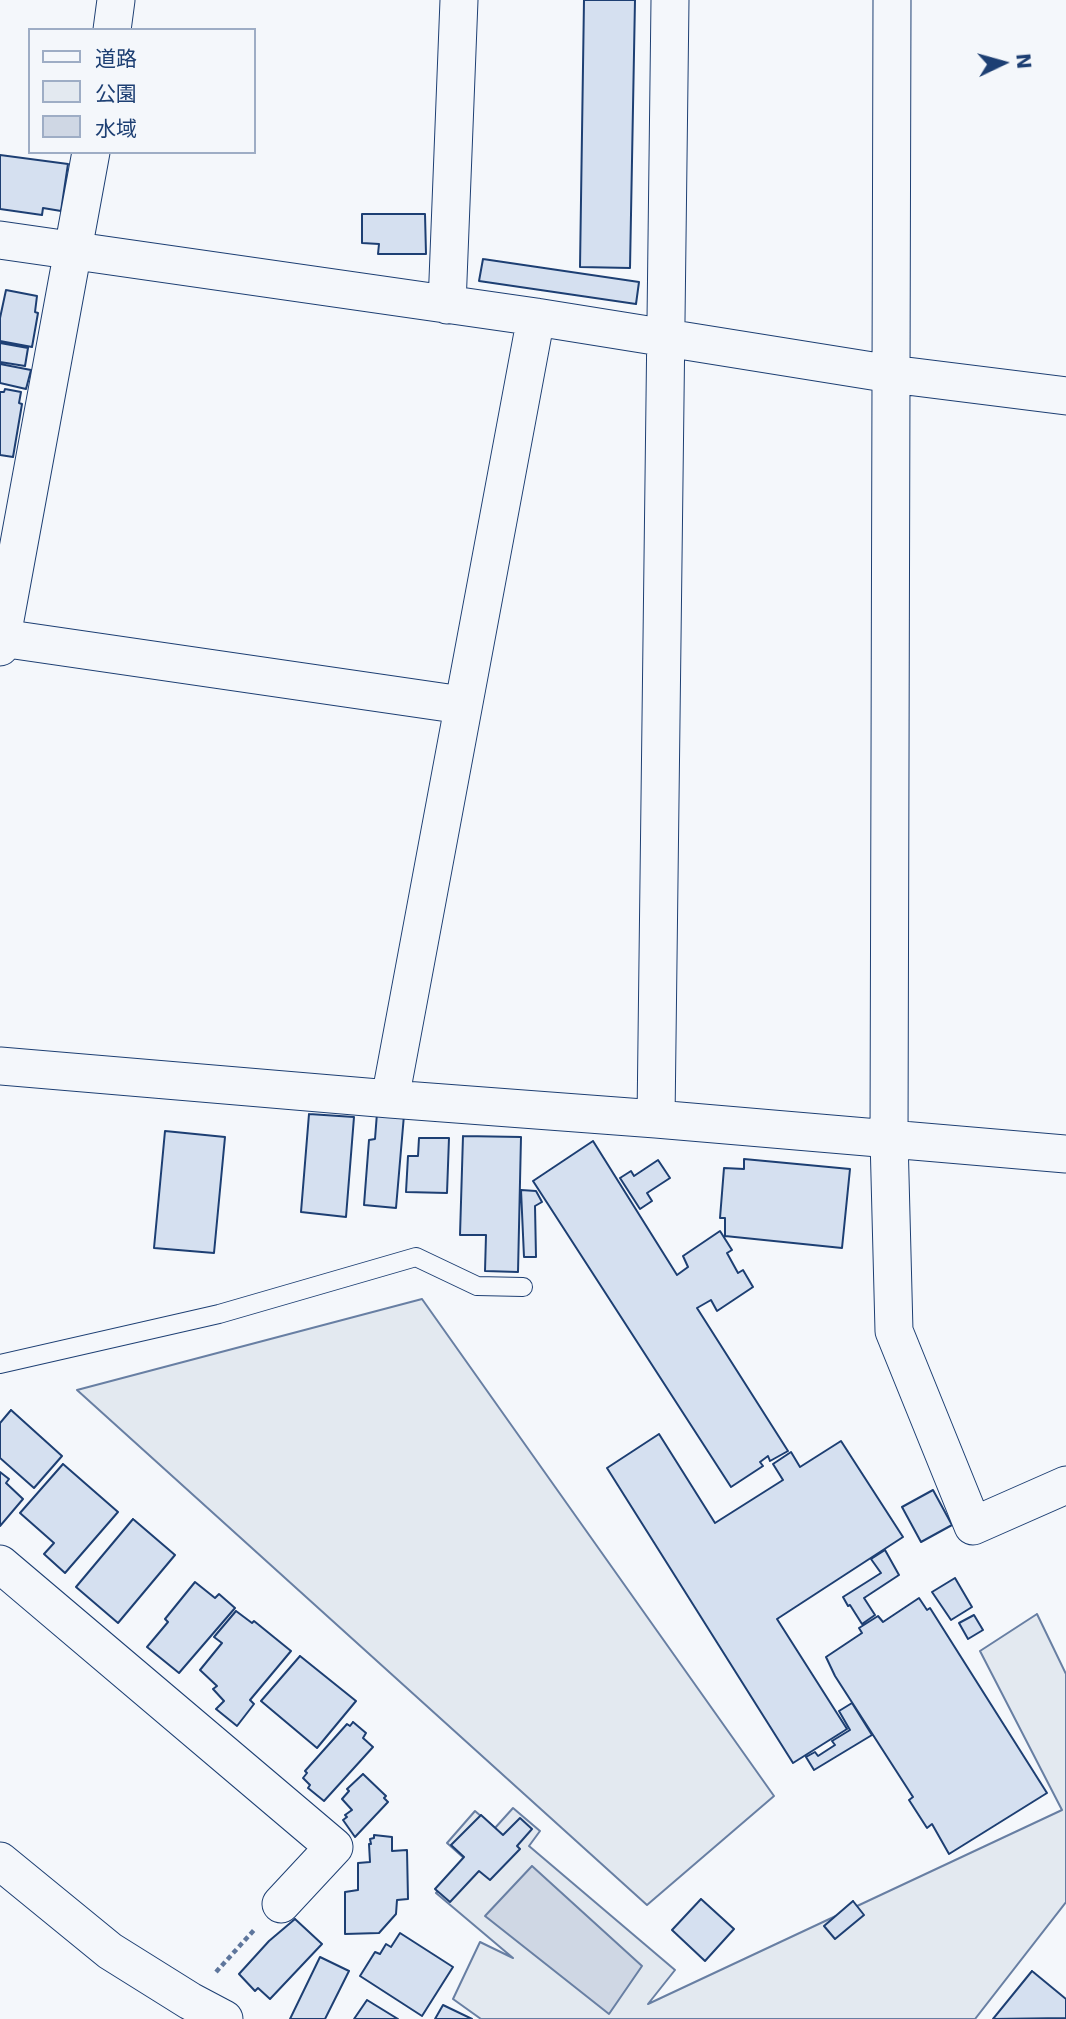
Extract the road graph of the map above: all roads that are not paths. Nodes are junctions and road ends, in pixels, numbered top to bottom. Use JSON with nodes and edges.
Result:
{"nodes":[{"id":1,"x":116,"y":0,"type":"edge"},
{"id":2,"x":459,"y":0,"type":"edge"},
{"id":3,"x":670,"y":0,"type":"edge"},
{"id":4,"x":892,"y":0,"type":"edge"},
{"id":5,"x":112,"y":28,"type":"edge"},
{"id":6,"x":91,"y":154,"type":"edge"},
{"id":7,"x":0,"y":240,"type":"edge"},
{"id":8,"x":73,"y":252,"type":"junction"},
{"id":9,"x":447,"y":304,"type":"junction"},
{"id":10,"x":536,"y":317,"type":"junction"},
{"id":11,"x":665,"y":337,"type":"junction"},
{"id":12,"x":891,"y":374,"type":"junction"},
{"id":13,"x":1066,"y":396,"type":"edge"},
{"id":14,"x":1,"y":643,"type":"edge"},
{"id":15,"x":462,"y":705,"type":"junction"},
{"id":16,"x":0,"y":1066,"type":"edge"},
{"id":17,"x":390,"y":1100,"type":"junction"},
{"id":18,"x":656,"y":1119,"type":"junction"},
{"id":19,"x":889,"y":1138,"type":"junction"},
{"id":20,"x":1066,"y":1154,"type":"edge"},
{"id":21,"x":523,"y":1287,"type":"dead end"},
{"id":22,"x":0,"y":1364,"type":"edge"},
{"id":23,"x":1066,"y":1485,"type":"edge"},
{"id":24,"x":0,"y":1564,"type":"edge"},
{"id":25,"x":0,"y":1861,"type":"edge"},
{"id":26,"x":281,"y":1904,"type":"dead end"},
{"id":27,"x":184,"y":2010,"type":"edge"},
{"id":28,"x":223,"y":2019,"type":"edge"}],
"edges":[{"from":1,"to":5,"type":"street"},
{"from":2,"to":9,"type":"street"},
{"from":3,"to":11,"type":"street"},
{"from":4,"to":12,"type":"street"},
{"from":6,"to":8,"type":"street"},
{"from":7,"to":8,"type":"street"},
{"from":8,"to":9,"type":"street"},
{"from":8,"to":14,"type":"street"},
{"from":9,"to":10,"type":"street"},
{"from":10,"to":11,"type":"street"},
{"from":10,"to":15,"type":"street"},
{"from":11,"to":12,"type":"street"},
{"from":11,"to":18,"type":"street"},
{"from":12,"to":13,"type":"street"},
{"from":12,"to":19,"type":"street"},
{"from":14,"to":15,"type":"street"},
{"from":15,"to":17,"type":"street"},
{"from":16,"to":17,"type":"street"},
{"from":17,"to":18,"type":"street"},
{"from":18,"to":19,"type":"street"},
{"from":19,"to":20,"type":"street"},
{"from":19,"to":23,"type":"street"},
{"from":21,"to":22,"type":"lane"},
{"from":24,"to":26,"type":"street"},
{"from":25,"to":27,"type":"street"},
{"from":27,"to":28,"type":"street"}]}
